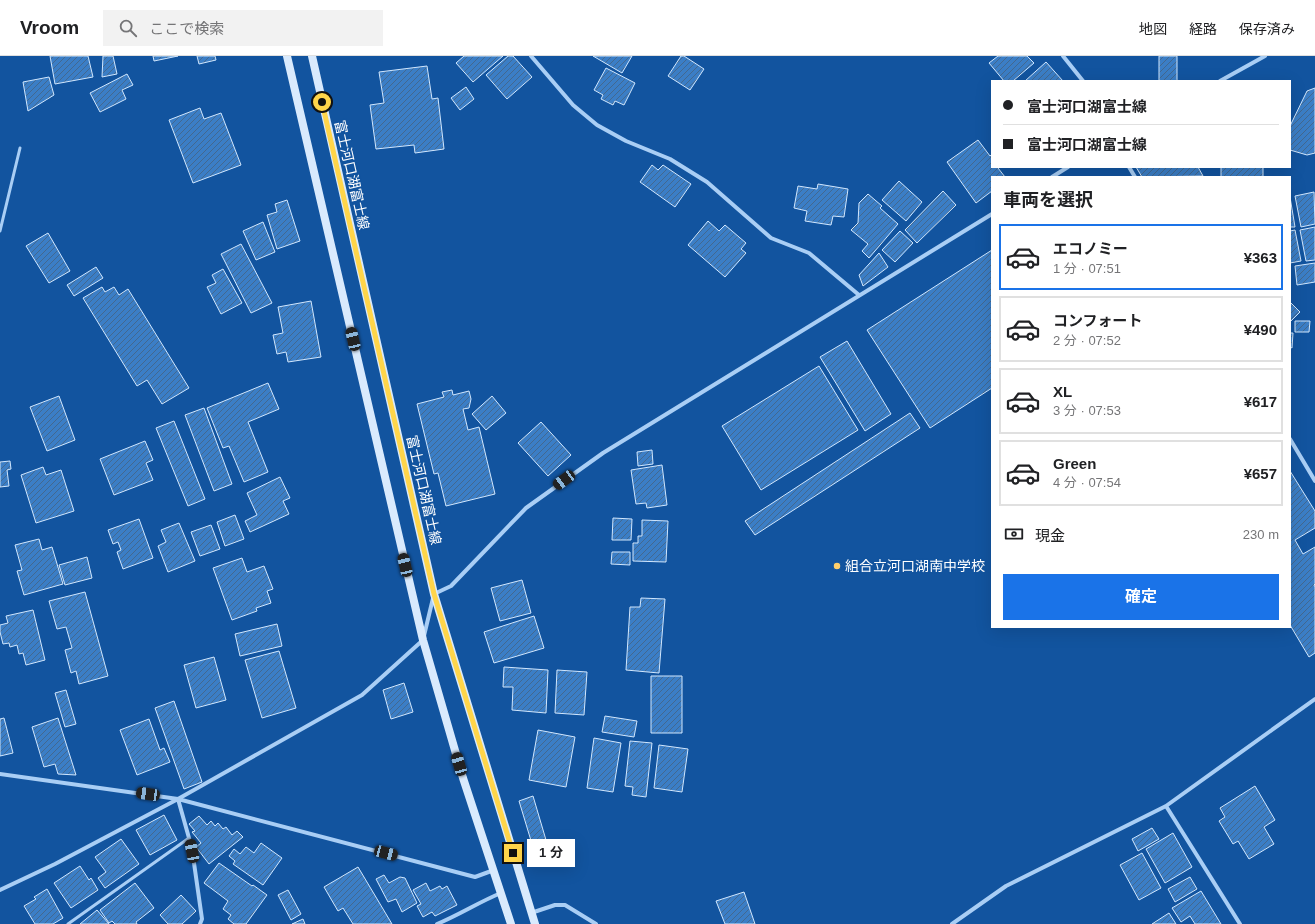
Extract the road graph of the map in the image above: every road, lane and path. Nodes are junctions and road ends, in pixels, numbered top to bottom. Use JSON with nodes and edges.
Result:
{"nodes":[{"id":1,"x":288,"y":56,"type":"edge"},
{"id":2,"x":312,"y":56,"type":"edge"},
{"id":3,"x":531,"y":56,"type":"edge"},
{"id":4,"x":1064,"y":56,"type":"edge"},
{"id":5,"x":1265,"y":56,"type":"edge"},
{"id":6,"x":1082,"y":80,"type":"edge"},
{"id":7,"x":1222,"y":80,"type":"edge"},
{"id":8,"x":20,"y":148,"type":"dead end"},
{"id":9,"x":1066,"y":168,"type":"edge"},
{"id":10,"x":1054,"y":176,"type":"edge"},
{"id":11,"x":991,"y":215,"type":"edge"},
{"id":12,"x":0,"y":231,"type":"edge"},
{"id":13,"x":859,"y":295,"type":"junction"},
{"id":14,"x":1291,"y":441,"type":"edge"},
{"id":15,"x":1315,"y":481,"type":"edge"},
{"id":16,"x":434,"y":594,"type":"junction"},
{"id":17,"x":423,"y":640,"type":"junction"},
{"id":18,"x":1315,"y":699,"type":"edge"},
{"id":19,"x":0,"y":774,"type":"edge"},
{"id":20,"x":178,"y":799,"type":"junction"},
{"id":21,"x":1166,"y":806,"type":"junction"},
{"id":22,"x":189,"y":838,"type":"junction"},
{"id":23,"x":494,"y":870,"type":"junction"},
{"id":24,"x":0,"y":890,"type":"edge"},
{"id":25,"x":501,"y":893,"type":"junction"},
{"id":26,"x":532,"y":913,"type":"junction"},
{"id":27,"x":68,"y":924,"type":"edge"},
{"id":28,"x":200,"y":924,"type":"edge"},
{"id":29,"x":437,"y":924,"type":"edge"},
{"id":30,"x":511,"y":924,"type":"edge"},
{"id":31,"x":535,"y":924,"type":"edge"},
{"id":32,"x":596,"y":924,"type":"edge"},
{"id":33,"x":952,"y":924,"type":"edge"},
{"id":34,"x":1240,"y":924,"type":"edge"}],
"edges":[{"from":1,"to":17,"type":"main road"},
{"from":2,"to":16,"type":"main road","name":"富士河口湖富士線"},
{"from":3,"to":13,"type":"street"},
{"from":4,"to":6,"type":"street"},
{"from":5,"to":7,"type":"street"},
{"from":8,"to":12,"type":"lane"},
{"from":9,"to":10,"type":"street"},
{"from":11,"to":13,"type":"street"},
{"from":13,"to":16,"type":"street"},
{"from":14,"to":15,"type":"street"},
{"from":16,"to":17,"type":"street"},
{"from":16,"to":26,"type":"main road","name":"富士河口湖富士線"},
{"from":17,"to":20,"type":"street"},
{"from":17,"to":23,"type":"main road"},
{"from":18,"to":21,"type":"street"},
{"from":19,"to":20,"type":"street"},
{"from":20,"to":22,"type":"street"},
{"from":20,"to":23,"type":"street"},
{"from":20,"to":24,"type":"street"},
{"from":21,"to":33,"type":"street"},
{"from":21,"to":34,"type":"street"},
{"from":22,"to":27,"type":"lane"},
{"from":22,"to":28,"type":"street"},
{"from":23,"to":25,"type":"main road"},
{"from":25,"to":29,"type":"street"},
{"from":25,"to":30,"type":"main road"},
{"from":26,"to":31,"type":"main road","name":"富士河口湖富士線"},
{"from":26,"to":32,"type":"street"}]}
